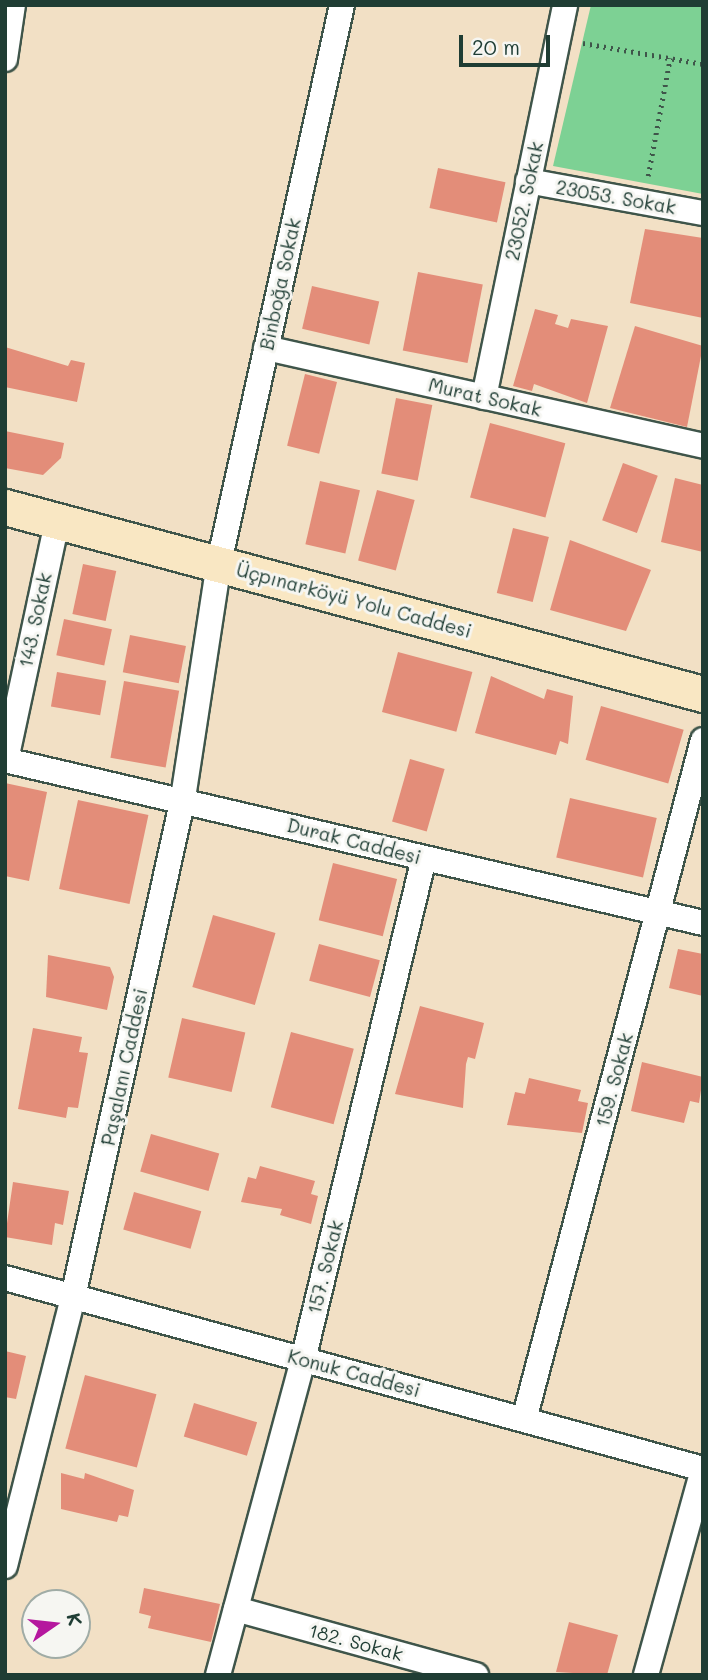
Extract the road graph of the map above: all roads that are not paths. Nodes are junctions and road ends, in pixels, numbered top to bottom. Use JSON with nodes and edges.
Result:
{"nodes":[{"id":1,"x":13,"y":5,"type":"edge"},
{"id":2,"x":342,"y":5,"type":"edge"},
{"id":3,"x":565,"y":5,"type":"edge"},
{"id":4,"x":5,"y":59,"type":"edge"},
{"id":5,"x":528,"y":181,"type":"junction"},
{"id":6,"x":703,"y":214,"type":"edge"},
{"id":7,"x":266,"y":348,"type":"junction"},
{"id":8,"x":484,"y":397,"type":"junction"},
{"id":9,"x":703,"y":446,"type":"edge"},
{"id":10,"x":5,"y":507,"type":"edge"},
{"id":11,"x":57,"y":522,"type":"junction"},
{"id":12,"x":219,"y":563,"type":"junction"},
{"id":13,"x":703,"y":694,"type":"edge"},
{"id":14,"x":703,"y":740,"type":"edge"},
{"id":15,"x":6,"y":760,"type":"edge"},
{"id":16,"x":183,"y":798,"type":"junction"},
{"id":17,"x":424,"y":858,"type":"junction"},
{"id":18,"x":658,"y":913,"type":"junction"},
{"id":19,"x":703,"y":923,"type":"edge"},
{"id":20,"x":5,"y":1278,"type":"edge"},
{"id":21,"x":73,"y":1297,"type":"junction"},
{"id":22,"x":303,"y":1360,"type":"junction"},
{"id":23,"x":524,"y":1420,"type":"junction"},
{"id":24,"x":703,"y":1469,"type":"edge"},
{"id":25,"x":5,"y":1566,"type":"edge"},
{"id":26,"x":236,"y":1609,"type":"junction"},
{"id":27,"x":218,"y":1675,"type":"edge"},
{"id":28,"x":476,"y":1675,"type":"edge"},
{"id":29,"x":646,"y":1675,"type":"edge"}],
"edges":[{"from":1,"to":4,"type":"street"},
{"from":2,"to":7,"type":"street","name":"Binboğa Sokak"},
{"from":3,"to":5,"type":"street","name":"23052. Sokak"},
{"from":5,"to":6,"type":"street","name":"23053. Sokak"},
{"from":5,"to":8,"type":"street","name":"23052. Sokak"},
{"from":7,"to":8,"type":"street","name":"Murat Sokak"},
{"from":7,"to":12,"type":"street","name":"Binboğa Sokak"},
{"from":8,"to":9,"type":"street","name":"Murat Sokak"},
{"from":10,"to":11,"type":"main road","name":"Üçpınarköyü Yolu Caddesi"},
{"from":11,"to":12,"type":"main road","name":"Üçpınarköyü Yolu Caddesi"},
{"from":11,"to":15,"type":"street","name":"143. Sokak"},
{"from":12,"to":13,"type":"main road","name":"Üçpınarköyü Yolu Caddesi"},
{"from":12,"to":16,"type":"street","name":"Paşalanı Caddesi"},
{"from":14,"to":18,"type":"street","name":"159. Sokak"},
{"from":15,"to":16,"type":"street","name":"Durak Caddesi"},
{"from":16,"to":17,"type":"street","name":"Durak Caddesi"},
{"from":16,"to":21,"type":"street","name":"Paşalanı Caddesi"},
{"from":17,"to":18,"type":"street","name":"Durak Caddesi"},
{"from":17,"to":22,"type":"street","name":"157. Sokak"},
{"from":18,"to":19,"type":"street","name":"Durak Caddesi"},
{"from":18,"to":23,"type":"street","name":"159. Sokak"},
{"from":20,"to":21,"type":"street","name":"Konuk Caddesi"},
{"from":21,"to":22,"type":"street","name":"Konuk Caddesi"},
{"from":21,"to":25,"type":"street","name":"Paşalanı Caddesi"},
{"from":22,"to":23,"type":"street","name":"Konuk Caddesi"},
{"from":22,"to":26,"type":"street","name":"157. Sokak"},
{"from":23,"to":24,"type":"street","name":"Konuk Caddesi"},
{"from":24,"to":29,"type":"street"},
{"from":26,"to":27,"type":"street","name":"157. Sokak"},
{"from":26,"to":28,"type":"street","name":"182. Sokak"}]}
